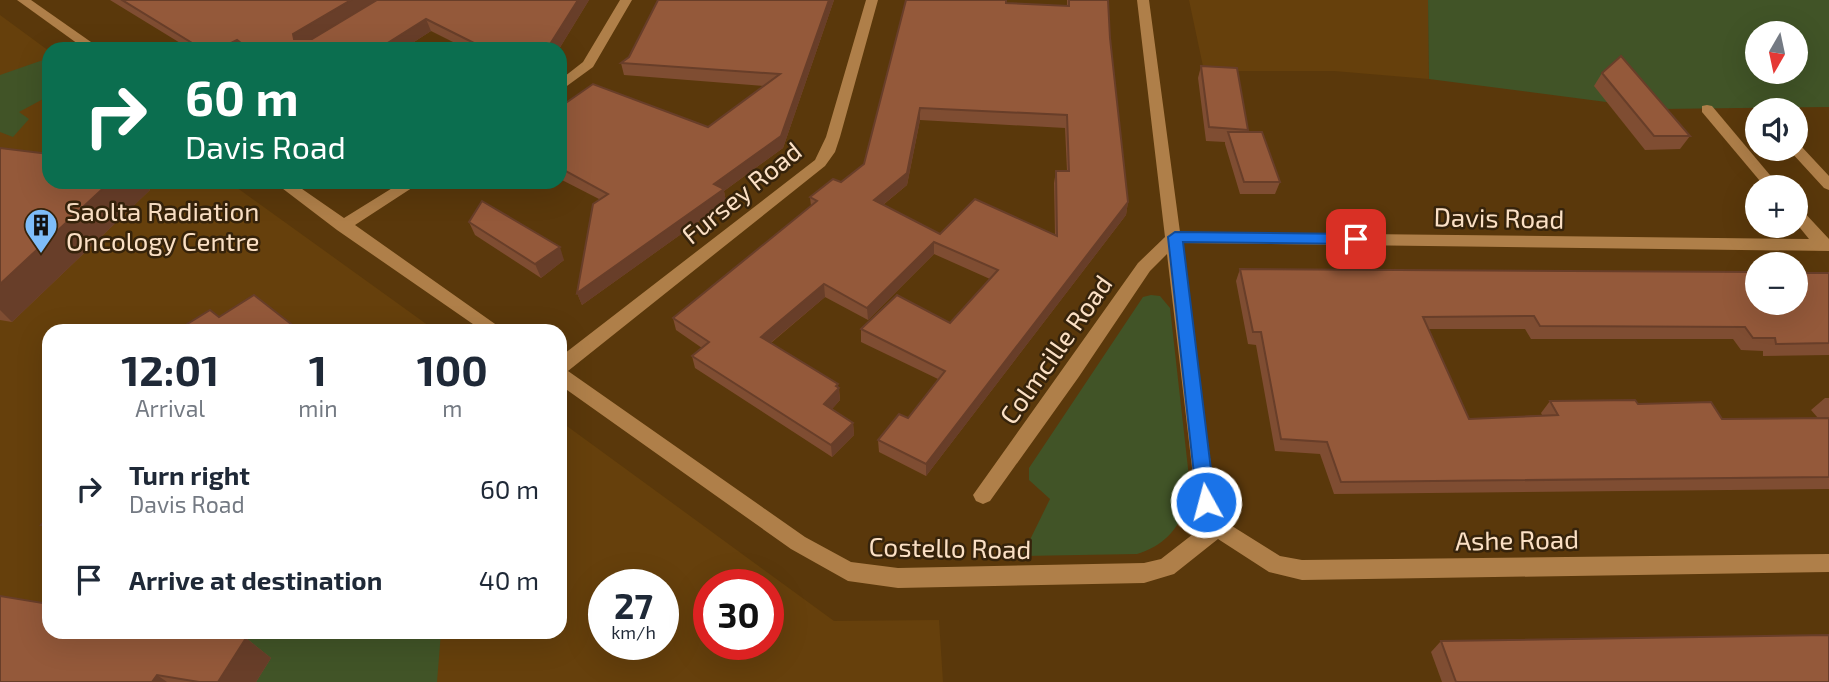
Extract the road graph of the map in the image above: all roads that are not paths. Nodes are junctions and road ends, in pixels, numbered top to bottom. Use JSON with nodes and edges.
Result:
{"nodes":[{"id":1,"x":23,"y":0,"type":"edge"},
{"id":2,"x":626,"y":0,"type":"edge"},
{"id":3,"x":872,"y":0,"type":"edge"},
{"id":4,"x":1143,"y":0,"type":"edge"},
{"id":5,"x":84,"y":42,"type":"edge"},
{"id":6,"x":567,"y":81,"type":"edge"},
{"id":7,"x":1707,"y":109,"type":"dead end"},
{"id":8,"x":1807,"y":161,"type":"edge"},
{"id":9,"x":1763,"y":175,"type":"edge"},
{"id":10,"x":1829,"y":185,"type":"edge"},
{"id":11,"x":292,"y":189,"type":"edge"},
{"id":12,"x":402,"y":189,"type":"edge"},
{"id":13,"x":343,"y":226,"type":"junction"},
{"id":14,"x":1808,"y":226,"type":"edge"},
{"id":15,"x":1175,"y":237,"type":"junction"},
{"id":16,"x":1826,"y":245,"type":"edge"},
{"id":17,"x":486,"y":324,"type":"edge"},
{"id":18,"x":567,"y":362,"type":"edge"},
{"id":19,"x":567,"y":380,"type":"edge"},
{"id":20,"x":983,"y":495,"type":"dead end"},
{"id":21,"x":1217,"y":527,"type":"junction"},
{"id":22,"x":1829,"y":563,"type":"edge"}],
"edges":[{"from":1,"to":5,"type":"street"},
{"from":2,"to":6,"type":"street"},
{"from":3,"to":18,"type":"street","name":"Fursey Road"},
{"from":4,"to":15,"type":"street"},
{"from":7,"to":9,"type":"street"},
{"from":8,"to":10,"type":"street"},
{"from":11,"to":13,"type":"street"},
{"from":12,"to":13,"type":"street"},
{"from":13,"to":17,"type":"street"},
{"from":14,"to":16,"type":"street","name":"Davis Road"},
{"from":15,"to":16,"type":"street","name":"Davis Road"},
{"from":15,"to":20,"type":"street","name":"Colmcille Road"},
{"from":15,"to":21,"type":"street"},
{"from":19,"to":21,"type":"street","name":"Costello Road"},
{"from":21,"to":22,"type":"street","name":"Ashe Road"}]}
